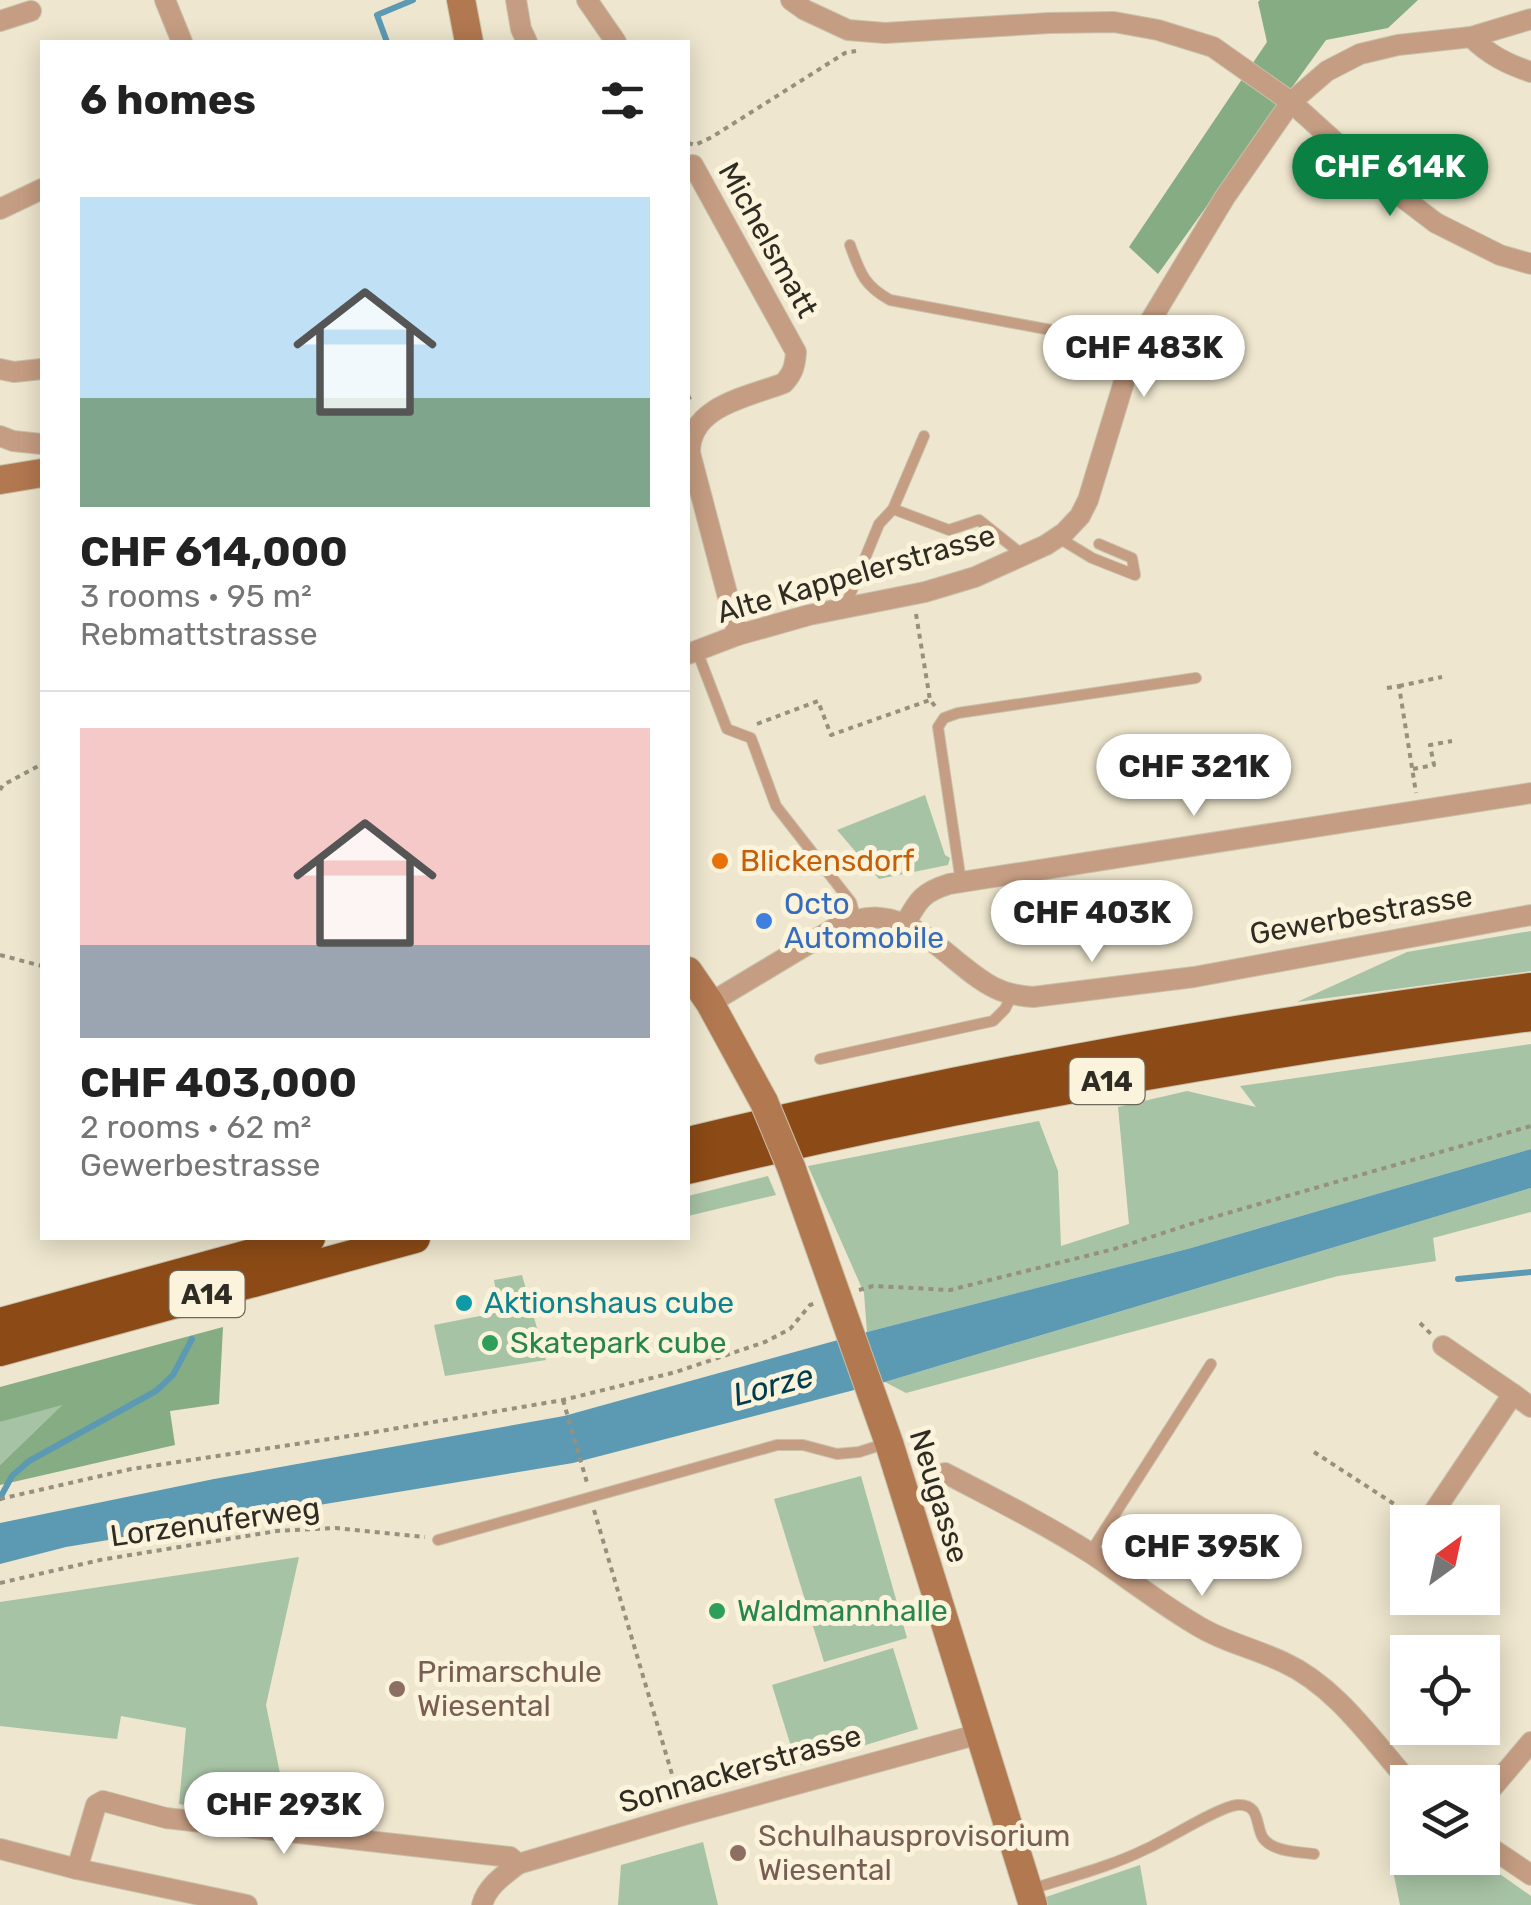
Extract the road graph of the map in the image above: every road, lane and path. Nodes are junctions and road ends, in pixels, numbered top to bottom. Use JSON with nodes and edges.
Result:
{"nodes":[{"id":1,"x":165,"y":0,"type":"edge"},
{"id":2,"x":461,"y":0,"type":"edge"},
{"id":3,"x":516,"y":0,"type":"edge"},
{"id":4,"x":587,"y":0,"type":"edge"},
{"id":5,"x":791,"y":0,"type":"edge"},
{"id":6,"x":31,"y":11,"type":"dead end"},
{"id":7,"x":1531,"y":19,"type":"edge"},
{"id":8,"x":0,"y":21,"type":"edge"},
{"id":9,"x":1471,"y":37,"type":"junction"},
{"id":10,"x":181,"y":40,"type":"edge"},
{"id":11,"x":469,"y":40,"type":"edge"},
{"id":12,"x":527,"y":40,"type":"edge"},
{"id":13,"x":615,"y":40,"type":"edge"},
{"id":14,"x":861,"y":50,"type":"dead end"},
{"id":15,"x":1531,"y":72,"type":"edge"},
{"id":16,"x":1292,"y":102,"type":"junction"},
{"id":17,"x":690,"y":144,"type":"edge"},
{"id":18,"x":693,"y":165,"type":"dead end"},
{"id":19,"x":40,"y":190,"type":"edge"},
{"id":20,"x":0,"y":209,"type":"edge"},
{"id":21,"x":850,"y":245,"type":"dead end"},
{"id":22,"x":1531,"y":264,"type":"edge"},
{"id":23,"x":0,"y":369,"type":"edge"},
{"id":24,"x":40,"y":369,"type":"edge"},
{"id":25,"x":1126,"y":372,"type":"junction"},
{"id":26,"x":0,"y":436,"type":"edge"},
{"id":27,"x":924,"y":436,"type":"dead end"},
{"id":28,"x":40,"y":444,"type":"edge"},
{"id":29,"x":40,"y":473,"type":"edge"},
{"id":30,"x":0,"y":480,"type":"edge"},
{"id":31,"x":893,"y":510,"type":"junction"},
{"id":32,"x":1058,"y":537,"type":"junction"},
{"id":33,"x":1100,"y":544,"type":"dead end"},
{"id":34,"x":1024,"y":556,"type":"junction"},
{"id":35,"x":913,"y":594,"type":"junction"},
{"id":36,"x":844,"y":608,"type":"junction"},
{"id":37,"x":738,"y":635,"type":"junction"},
{"id":38,"x":692,"y":652,"type":"edge"},
{"id":39,"x":1442,"y":677,"type":"dead end"},
{"id":40,"x":1196,"y":678,"type":"dead end"},
{"id":41,"x":1399,"y":686,"type":"junction"},
{"id":42,"x":1387,"y":688,"type":"dead end"},
{"id":43,"x":930,"y":700,"type":"junction"},
{"id":44,"x":944,"y":718,"type":"junction"},
{"id":45,"x":743,"y":735,"type":"junction"},
{"id":46,"x":1452,"y":742,"type":"dead end"},
{"id":47,"x":40,"y":765,"type":"edge"},
{"id":48,"x":1413,"y":769,"type":"junction"},
{"id":49,"x":0,"y":790,"type":"edge"},
{"id":50,"x":1416,"y":792,"type":"dead end"},
{"id":51,"x":1531,"y":793,"type":"edge"},
{"id":52,"x":962,"y":882,"type":"junction"},
{"id":53,"x":1531,"y":916,"type":"edge"},
{"id":54,"x":856,"y":919,"type":"junction"},
{"id":55,"x":905,"y":924,"type":"junction"},
{"id":56,"x":0,"y":956,"type":"edge"},
{"id":57,"x":40,"y":966,"type":"edge"},
{"id":58,"x":690,"y":974,"type":"edge"},
{"id":59,"x":1531,"y":988,"type":"edge"},
{"id":60,"x":1012,"y":994,"type":"junction"},
{"id":61,"x":710,"y":1003,"type":"junction"},
{"id":62,"x":1531,"y":1016,"type":"edge"},
{"id":63,"x":820,"y":1059,"type":"dead end"},
{"id":64,"x":1531,"y":1126,"type":"edge"},
{"id":65,"x":690,"y":1142,"type":"edge"},
{"id":66,"x":690,"y":1169,"type":"edge"},
{"id":67,"x":303,"y":1240,"type":"edge"},
{"id":68,"x":407,"y":1240,"type":"edge"},
{"id":69,"x":837,"y":1297,"type":"junction"},
{"id":70,"x":0,"y":1323,"type":"edge"},
{"id":71,"x":1443,"y":1346,"type":"dead end"},
{"id":72,"x":0,"y":1351,"type":"edge"},
{"id":73,"x":1211,"y":1364,"type":"dead end"},
{"id":74,"x":1512,"y":1394,"type":"junction"},
{"id":75,"x":563,"y":1400,"type":"junction"},
{"id":76,"x":1531,"y":1406,"type":"edge"},
{"id":77,"x":888,"y":1443,"type":"junction"},
{"id":78,"x":1314,"y":1452,"type":"dead end"},
{"id":79,"x":585,"y":1470,"type":"dead end"},
{"id":80,"x":946,"y":1473,"type":"dead end"},
{"id":81,"x":590,"y":1497,"type":"junction"},
{"id":82,"x":3,"y":1499,"type":"edge"},
{"id":83,"x":1398,"y":1505,"type":"edge"},
{"id":84,"x":1437,"y":1505,"type":"edge"},
{"id":85,"x":438,"y":1540,"type":"joint"},
{"id":86,"x":1090,"y":1553,"type":"junction"},
{"id":87,"x":0,"y":1583,"type":"edge"},
{"id":88,"x":979,"y":1734,"type":"junction"},
{"id":89,"x":1531,"y":1742,"type":"edge"},
{"id":90,"x":1394,"y":1765,"type":"edge"},
{"id":91,"x":1500,"y":1779,"type":"edge"},
{"id":92,"x":684,"y":1814,"type":"junction"},
{"id":93,"x":0,"y":1849,"type":"edge"},
{"id":94,"x":1314,"y":1854,"type":"dead end"},
{"id":95,"x":1500,"y":1854,"type":"edge"},
{"id":96,"x":518,"y":1864,"type":"junction"},
{"id":97,"x":76,"y":1869,"type":"junction"},
{"id":98,"x":1531,"y":1875,"type":"edge"},
{"id":99,"x":1031,"y":1898,"type":"edge"},
{"id":100,"x":247,"y":1905,"type":"edge"},
{"id":101,"x":482,"y":1905,"type":"edge"}],
"edges":[{"from":1,"to":10,"type":"street"},
{"from":2,"to":11,"type":"street"},
{"from":3,"to":12,"type":"street"},
{"from":4,"to":13,"type":"street"},
{"from":5,"to":16,"type":"street"},
{"from":6,"to":8,"type":"street"},
{"from":7,"to":9,"type":"street","name":"Alte Kappelerstrasse"},
{"from":9,"to":15,"type":"street"},
{"from":9,"to":16,"type":"street","name":"Alte Kappelerstrasse"},
{"from":14,"to":17,"type":"path"},
{"from":16,"to":22,"type":"street"},
{"from":16,"to":25,"type":"street","name":"Alte Kappelerstrasse"},
{"from":18,"to":37,"type":"street","name":"Michelsmatt"},
{"from":19,"to":20,"type":"street"},
{"from":21,"to":25,"type":"lane"},
{"from":23,"to":24,"type":"street"},
{"from":25,"to":32,"type":"street","name":"Alte Kappelerstrasse"},
{"from":26,"to":28,"type":"street"},
{"from":27,"to":31,"type":"lane"},
{"from":29,"to":30,"type":"street"},
{"from":31,"to":34,"type":"lane"},
{"from":31,"to":36,"type":"lane"},
{"from":32,"to":33,"type":"lane"},
{"from":32,"to":34,"type":"street","name":"Alte Kappelerstrasse"},
{"from":34,"to":35,"type":"street","name":"Alte Kappelerstrasse"},
{"from":35,"to":36,"type":"street","name":"Alte Kappelerstrasse"},
{"from":35,"to":43,"type":"path"},
{"from":36,"to":37,"type":"street","name":"Alte Kappelerstrasse"},
{"from":37,"to":38,"type":"street","name":"Alte Kappelerstrasse"},
{"from":38,"to":45,"type":"lane"},
{"from":39,"to":41,"type":"path"},
{"from":40,"to":44,"type":"lane"},
{"from":41,"to":42,"type":"path"},
{"from":41,"to":48,"type":"path"},
{"from":43,"to":44,"type":"path"},
{"from":43,"to":45,"type":"path"},
{"from":44,"to":52,"type":"lane"},
{"from":45,"to":54,"type":"lane"},
{"from":46,"to":48,"type":"path"},
{"from":47,"to":49,"type":"path"},
{"from":48,"to":50,"type":"path"},
{"from":51,"to":52,"type":"street"},
{"from":52,"to":55,"type":"street"},
{"from":53,"to":60,"type":"street","name":"Gewerbestrasse"},
{"from":54,"to":55,"type":"street","name":"Gewerbestrasse"},
{"from":54,"to":61,"type":"street"},
{"from":55,"to":60,"type":"street","name":"Gewerbestrasse"},
{"from":56,"to":57,"type":"path"},
{"from":58,"to":61,"type":"street","name":"Neugasse"},
{"from":59,"to":65,"type":"highway","number":"A14"},
{"from":60,"to":63,"type":"lane"},
{"from":61,"to":69,"type":"street","name":"Neugasse","bridge":true},
{"from":62,"to":66,"type":"highway","number":"A14"},
{"from":64,"to":69,"type":"path"},
{"from":67,"to":70,"type":"highway","number":"A14"},
{"from":68,"to":72,"type":"highway","number":"A14"},
{"from":69,"to":75,"type":"path"},
{"from":69,"to":77,"type":"street","name":"Neugasse"},
{"from":71,"to":74,"type":"street"},
{"from":73,"to":86,"type":"lane"},
{"from":74,"to":76,"type":"street"},
{"from":74,"to":84,"type":"street"},
{"from":75,"to":79,"type":"path"},
{"from":75,"to":82,"type":"path"},
{"from":77,"to":81,"type":"lane"},
{"from":77,"to":88,"type":"street","name":"Neugasse"},
{"from":78,"to":83,"type":"path"},
{"from":80,"to":86,"type":"street"},
{"from":81,"to":85,"type":"lane"},
{"from":81,"to":92,"type":"path"},
{"from":85,"to":87,"type":"path","name":"Lorzenuferweg"},
{"from":86,"to":90,"type":"street"},
{"from":88,"to":92,"type":"street","name":"Sonnackerstrasse"},
{"from":88,"to":99,"type":"street","name":"Neugasse"},
{"from":89,"to":91,"type":"street"},
{"from":92,"to":96,"type":"street","name":"Sonnackerstrasse"},
{"from":93,"to":97,"type":"street"},
{"from":94,"to":99,"type":"lane"},
{"from":95,"to":98,"type":"street"},
{"from":96,"to":97,"type":"street"},
{"from":96,"to":101,"type":"street","name":"Sonnackerstrasse"},
{"from":97,"to":100,"type":"street"}]}
